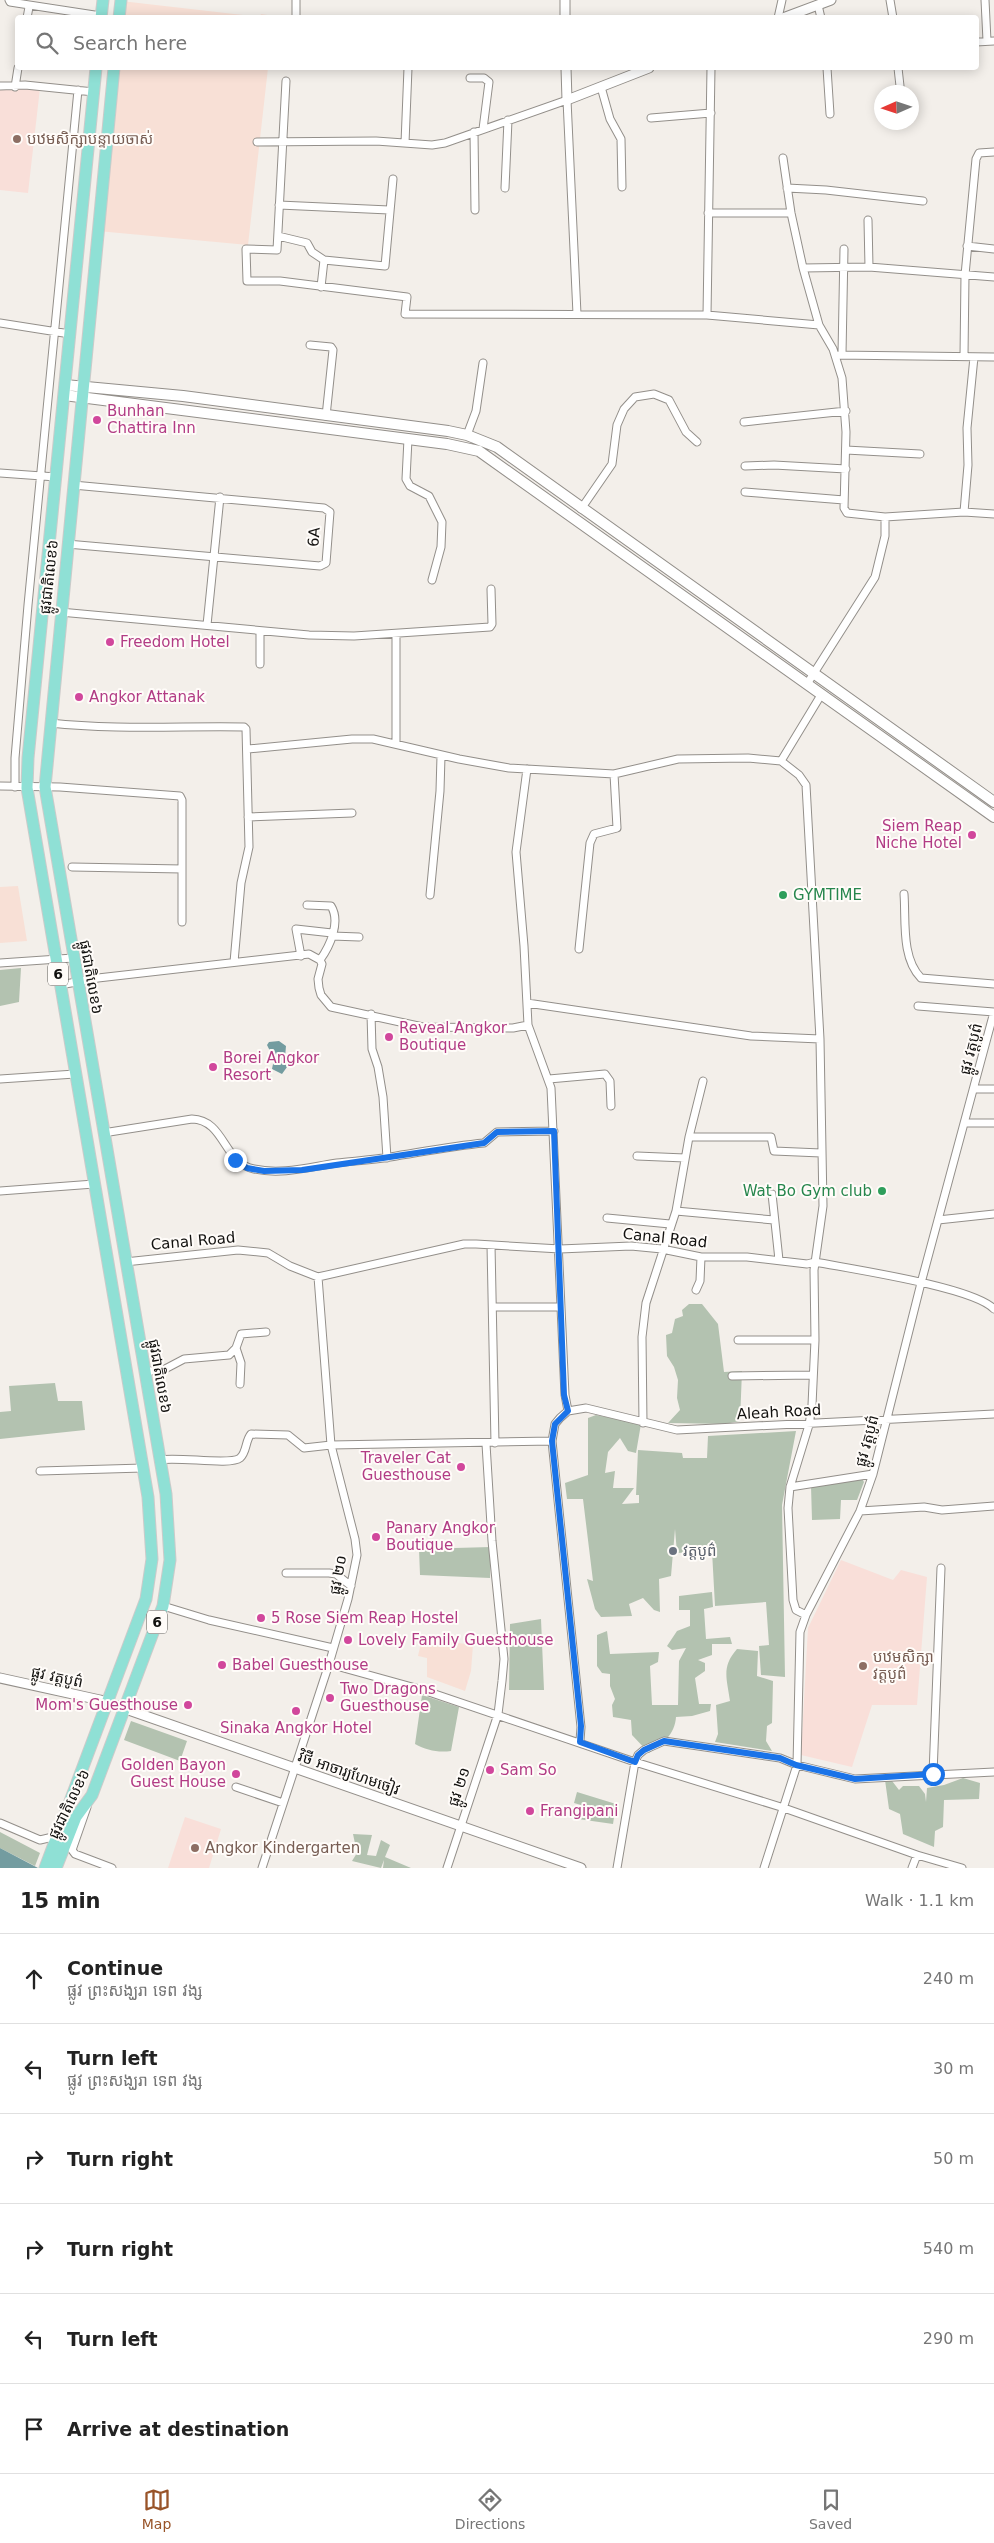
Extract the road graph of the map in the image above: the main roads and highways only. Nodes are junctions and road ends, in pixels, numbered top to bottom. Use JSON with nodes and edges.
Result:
{"nodes":[{"id":1,"x":103,"y":0,"type":"edge"},
{"id":2,"x":121,"y":0,"type":"edge"},
{"id":3,"x":101,"y":15,"type":"edge"},
{"id":4,"x":119,"y":15,"type":"edge"},
{"id":5,"x":96,"y":70,"type":"edge"},
{"id":6,"x":114,"y":70,"type":"edge"},
{"id":7,"x":64,"y":390,"type":"junction"},
{"id":8,"x":82,"y":391,"type":"junction"},
{"id":9,"x":994,"y":802,"type":"edge"},
{"id":10,"x":994,"y":817,"type":"edge"},
{"id":11,"x":52,"y":1865,"type":"edge"}],
"edges":[{"from":1,"to":3,"type":"main road"},
{"from":2,"to":4,"type":"main road"},
{"from":5,"to":7,"type":"main road","name":"ផ្លូវជាតិលេខ៦","number":"6"},
{"from":6,"to":8,"type":"main road","name":"ផ្លូវជាតិលេខ៦","number":"6"},
{"from":7,"to":8,"type":"main road"},
{"from":7,"to":11,"type":"main road","name":"ផ្លូវជាតិលេខ៦","number":"6"},
{"from":8,"to":9,"type":"main road"},
{"from":8,"to":10,"type":"main road"},
{"from":8,"to":11,"type":"main road","name":"ផ្លូវជាតិលេខ៦","number":"6"}]}
